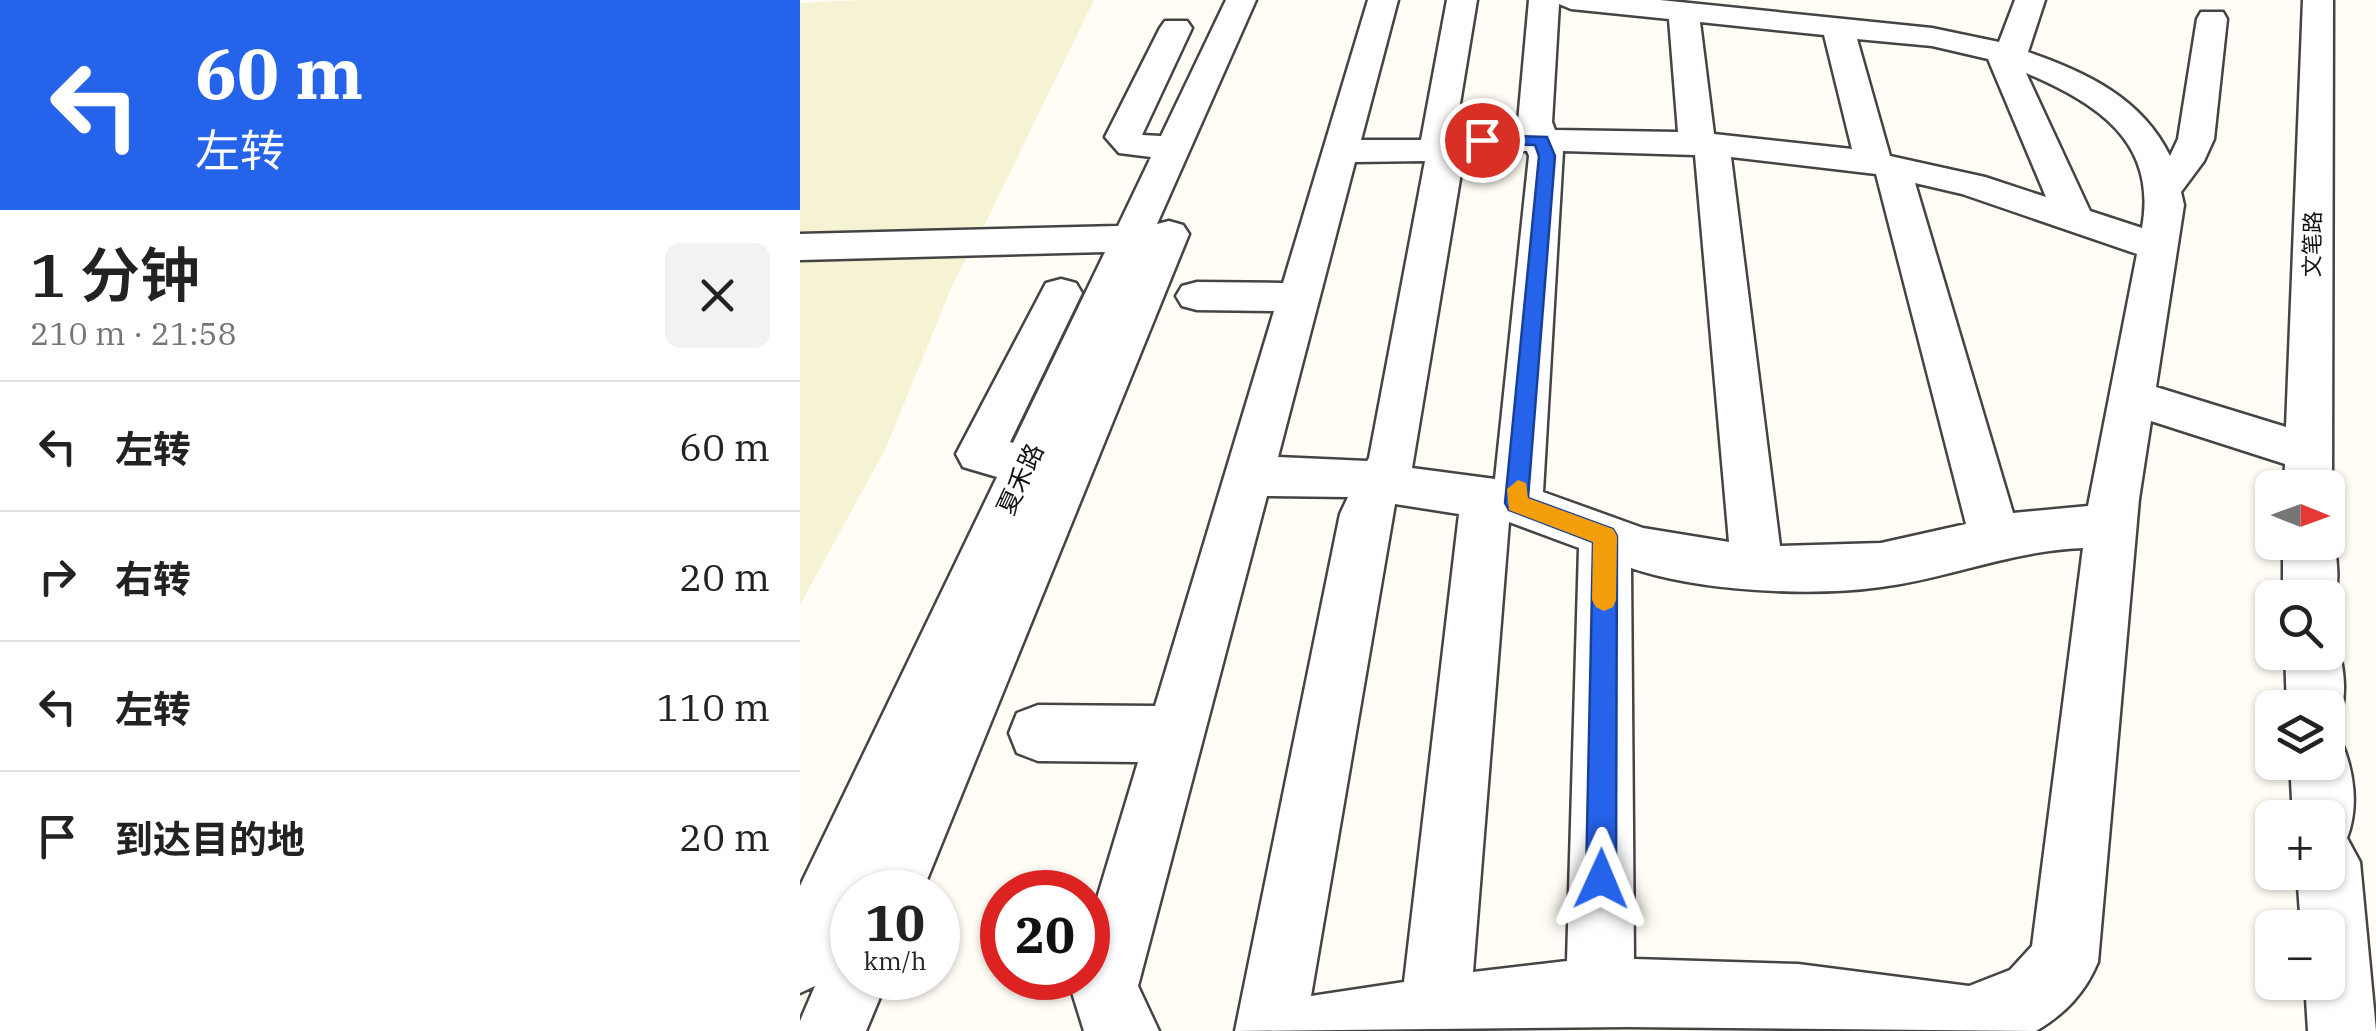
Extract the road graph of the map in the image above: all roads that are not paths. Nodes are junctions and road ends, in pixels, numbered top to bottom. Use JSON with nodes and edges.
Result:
{"nodes":[{"id":1,"x":1241,"y":0,"type":"edge"},
{"id":2,"x":1269,"y":0,"type":"edge"},
{"id":3,"x":1383,"y":0,"type":"edge"},
{"id":4,"x":1462,"y":0,"type":"edge"},
{"id":5,"x":1544,"y":0,"type":"edge"},
{"id":6,"x":1571,"y":0,"type":"edge"},
{"id":7,"x":2030,"y":0,"type":"edge"},
{"id":8,"x":2318,"y":0,"type":"edge"},
{"id":9,"x":1684,"y":12,"type":"junction"},
{"id":10,"x":1935,"y":19,"type":"edge"},
{"id":11,"x":2212,"y":19,"type":"dead end"},
{"id":12,"x":1176,"y":28,"type":"dead end"},
{"id":13,"x":1838,"y":28,"type":"junction"},
{"id":14,"x":2006,"y":55,"type":"junction"},
{"id":15,"x":1542,"y":140,"type":"junction"},
{"id":16,"x":1705,"y":144,"type":"junction"},
{"id":17,"x":1174,"y":146,"type":"junction"},
{"id":18,"x":1440,"y":148,"type":"junction"},
{"id":19,"x":1340,"y":151,"type":"junction"},
{"id":20,"x":1883,"y":165,"type":"junction"},
{"id":21,"x":2163,"y":190,"type":"junction"},
{"id":22,"x":2072,"y":216,"type":"junction"},
{"id":23,"x":1132,"y":238,"type":"junction"},
{"id":24,"x":800,"y":247,"type":"edge"},
{"id":25,"x":2158,"y":247,"type":"junction"},
{"id":26,"x":1061,"y":293,"type":"dead end"},
{"id":27,"x":1197,"y":296,"type":"dead end"},
{"id":28,"x":1299,"y":298,"type":"junction"},
{"id":29,"x":2134,"y":383,"type":"junction"},
{"id":30,"x":2308,"y":454,"type":"edge"},
{"id":31,"x":1027,"y":466,"type":"junction"},
{"id":32,"x":1248,"y":476,"type":"junction"},
{"id":33,"x":1381,"y":482,"type":"junction"},
{"id":34,"x":1502,"y":501,"type":"junction"},
{"id":35,"x":2111,"y":526,"type":"junction"},
{"id":36,"x":1605,"y":536,"type":"junction"},
{"id":37,"x":1995,"y":539,"type":"junction"},
{"id":38,"x":1757,"y":567,"type":"junction"},
{"id":39,"x":1038,"y":732,"type":"dead end"},
{"id":40,"x":1174,"y":734,"type":"junction"},
{"id":41,"x":899,"y":870,"type":"edge"},
{"id":42,"x":2331,"y":890,"type":"edge"},
{"id":43,"x":800,"y":958,"type":"edge"},
{"id":44,"x":1600,"y":994,"type":"junction"},
{"id":45,"x":844,"y":1000,"type":"edge"},
{"id":46,"x":1436,"y":1012,"type":"junction"},
{"id":47,"x":831,"y":1031,"type":"edge"},
{"id":48,"x":1124,"y":1031,"type":"edge"},
{"id":49,"x":1270,"y":1031,"type":"edge"},
{"id":50,"x":1310,"y":1031,"type":"edge"},
{"id":51,"x":2344,"y":1031,"type":"edge"}],
"edges":[{"from":1,"to":17,"type":"street","name":"夏禾路"},
{"from":2,"to":41,"type":"street","name":"夏禾路"},
{"from":3,"to":19,"type":"street"},
{"from":4,"to":18,"type":"street"},
{"from":5,"to":15,"type":"street"},
{"from":6,"to":9,"type":"street"},
{"from":7,"to":14,"type":"street"},
{"from":8,"to":30,"type":"street","name":"文笔路"},
{"from":9,"to":13,"type":"street"},
{"from":9,"to":16,"type":"street"},
{"from":10,"to":13,"type":"street"},
{"from":10,"to":14,"type":"street"},
{"from":11,"to":21,"type":"street"},
{"from":12,"to":17,"type":"street"},
{"from":13,"to":20,"type":"street"},
{"from":14,"to":21,"type":"street"},
{"from":14,"to":22,"type":"street"},
{"from":15,"to":16,"type":"street"},
{"from":15,"to":18,"type":"street"},
{"from":15,"to":34,"type":"street"},
{"from":16,"to":20,"type":"street"},
{"from":16,"to":38,"type":"street"},
{"from":17,"to":23,"type":"street","name":"夏禾路"},
{"from":18,"to":19,"type":"street"},
{"from":18,"to":33,"type":"street"},
{"from":19,"to":28,"type":"street"},
{"from":20,"to":22,"type":"street"},
{"from":20,"to":37,"type":"street"},
{"from":21,"to":25,"type":"street"},
{"from":22,"to":25,"type":"street"},
{"from":23,"to":24,"type":"street"},
{"from":23,"to":31,"type":"street","name":"夏禾路"},
{"from":25,"to":29,"type":"street"},
{"from":26,"to":31,"type":"street"},
{"from":27,"to":28,"type":"street"},
{"from":28,"to":32,"type":"street"},
{"from":29,"to":30,"type":"street"},
{"from":29,"to":35,"type":"street"},
{"from":31,"to":43,"type":"street","name":"夏禾路"},
{"from":32,"to":33,"type":"street"},
{"from":32,"to":40,"type":"street"},
{"from":33,"to":34,"type":"street"},
{"from":33,"to":49,"type":"street"},
{"from":34,"to":36,"type":"street"},
{"from":34,"to":46,"type":"street"},
{"from":35,"to":37,"type":"street"},
{"from":35,"to":44,"type":"street"},
{"from":36,"to":38,"type":"street"},
{"from":36,"to":44,"type":"street"},
{"from":37,"to":38,"type":"street"},
{"from":39,"to":40,"type":"street"},
{"from":40,"to":48,"type":"street"},
{"from":42,"to":51,"type":"street"},
{"from":44,"to":46,"type":"street"},
{"from":45,"to":47,"type":"street"},
{"from":46,"to":50,"type":"street"}]}
